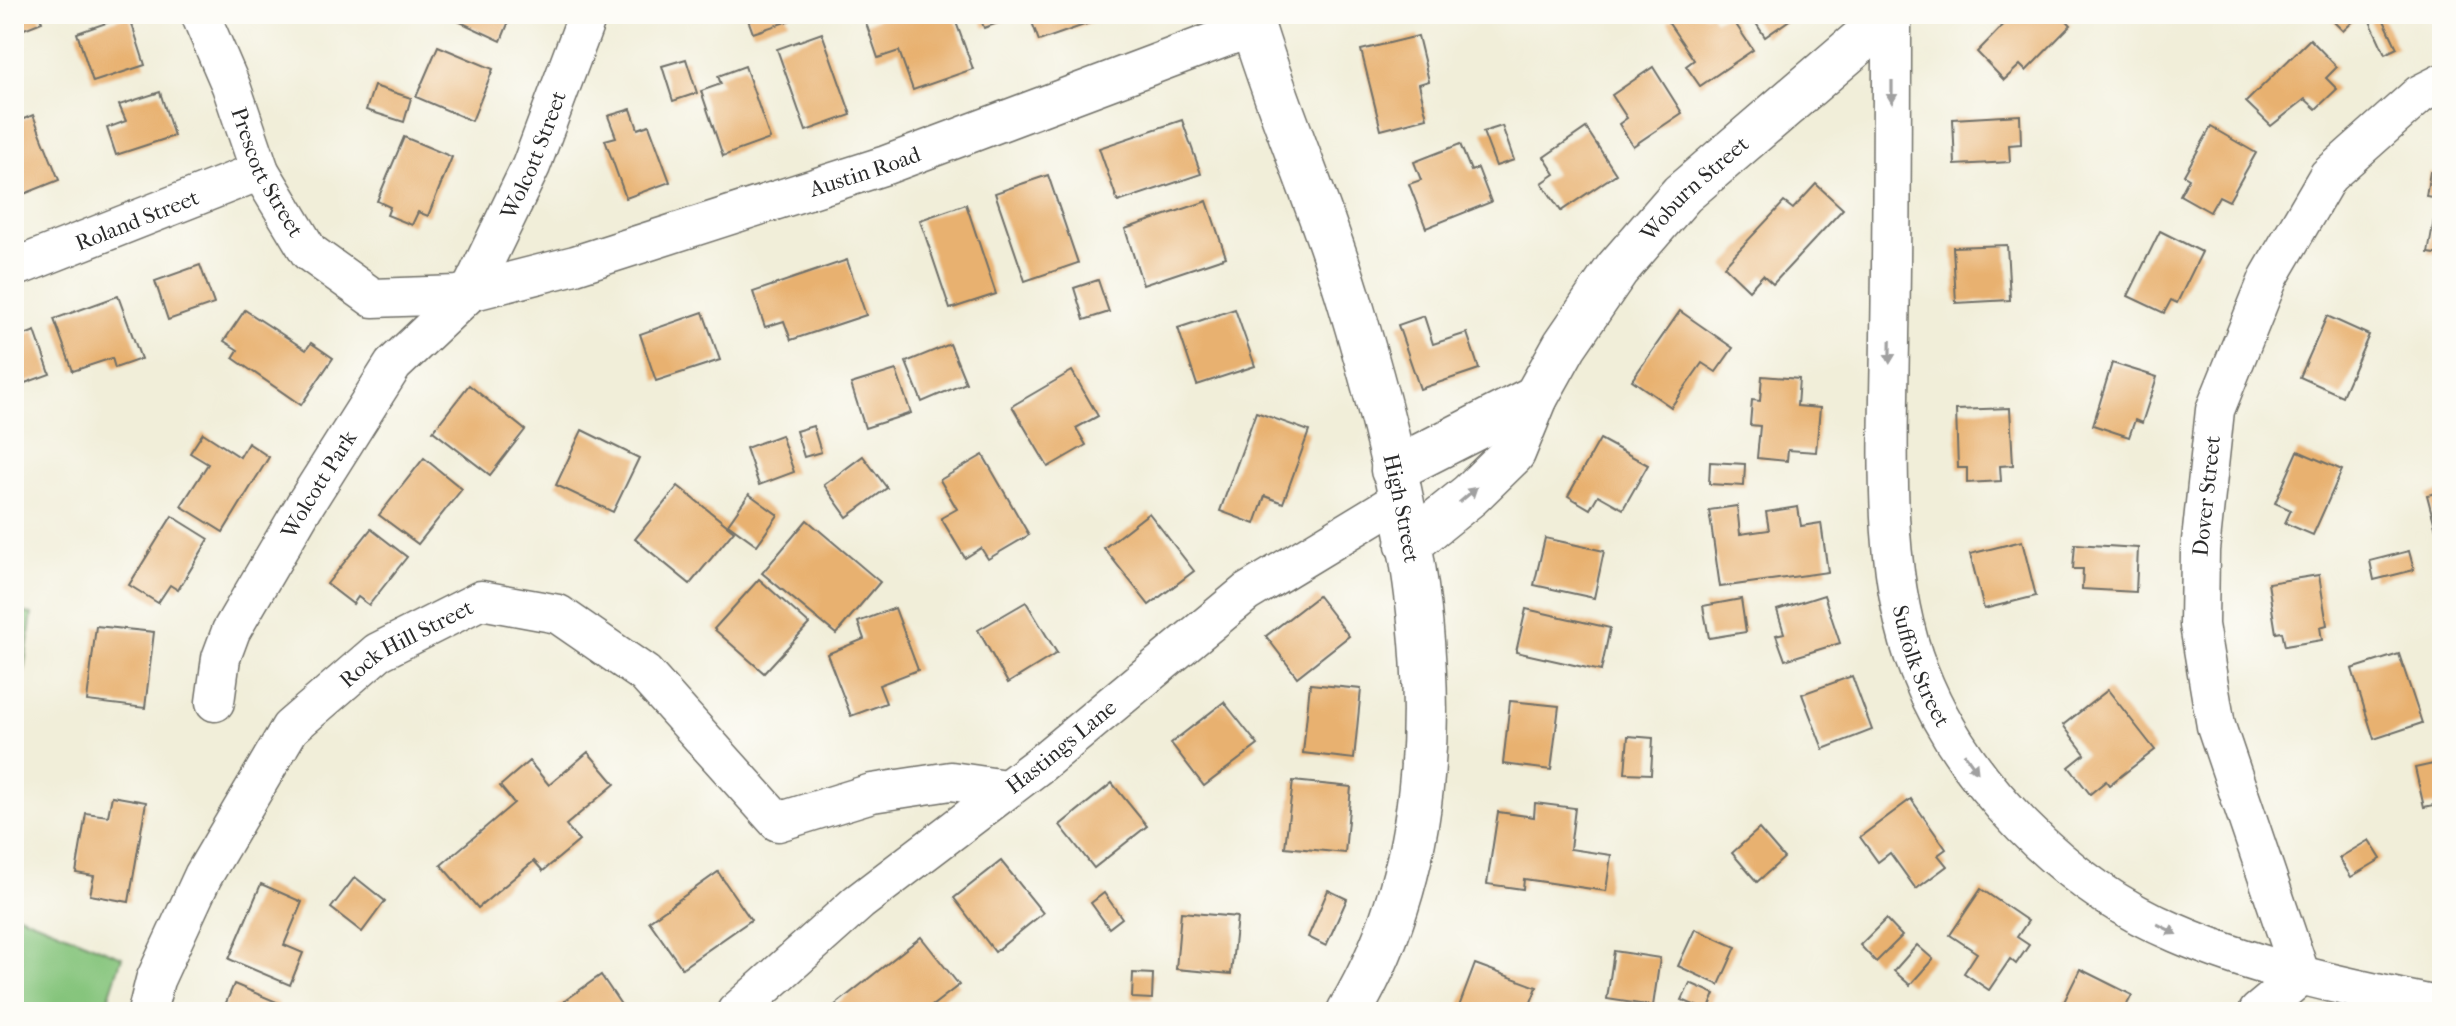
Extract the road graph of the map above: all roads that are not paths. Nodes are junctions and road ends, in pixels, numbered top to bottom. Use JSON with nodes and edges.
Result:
{"nodes":[{"id":1,"x":200,"y":14,"type":"edge"},
{"id":2,"x":588,"y":14,"type":"edge"},
{"id":3,"x":1892,"y":14,"type":"edge"},
{"id":4,"x":1251,"y":20,"type":"edge"},
{"id":5,"x":2442,"y":83,"type":"edge"},
{"id":6,"x":260,"y":171,"type":"junction"},
{"id":7,"x":14,"y":268,"type":"edge"},
{"id":8,"x":470,"y":292,"type":"junction"},
{"id":9,"x":1536,"y":397,"type":"junction"},
{"id":10,"x":1397,"y":484,"type":"junction"},
{"id":11,"x":1408,"y":545,"type":"junction"},
{"id":12,"x":215,"y":702,"type":"dead end"},
{"id":13,"x":1006,"y":789,"type":"junction"},
{"id":14,"x":2301,"y":976,"type":"junction"},
{"id":15,"x":2442,"y":1007,"type":"edge"},
{"id":16,"x":147,"y":1012,"type":"edge"},
{"id":17,"x":736,"y":1012,"type":"edge"},
{"id":18,"x":1349,"y":1012,"type":"edge"},
{"id":19,"x":2258,"y":1012,"type":"edge"}],
"edges":[{"from":1,"to":6,"type":"street","name":"Prescott Street"},
{"from":2,"to":8,"type":"street","name":"Wolcott Street"},
{"from":3,"to":9,"type":"main road","name":"Woburn Street"},
{"from":3,"to":14,"type":"street","name":"Suffolk Street","one_way":true},
{"from":4,"to":8,"type":"street","name":"Austin Road"},
{"from":4,"to":10,"type":"main road","name":"High Street"},
{"from":5,"to":14,"type":"street","name":"Dover Street"},
{"from":6,"to":7,"type":"street","name":"Roland Street"},
{"from":6,"to":8,"type":"street","name":"Prescott Street"},
{"from":8,"to":12,"type":"street","name":"Wolcott Park"},
{"from":9,"to":10,"type":"main road"},
{"from":11,"to":9,"type":"main road","name":"Woburn Street","one_way":true},
{"from":10,"to":11,"type":"main road","name":"High Street"},
{"from":10,"to":13,"type":"street","name":"Hastings Lane"},
{"from":11,"to":18,"type":"main road","name":"High Street"},
{"from":13,"to":16,"type":"street","name":"Rock Hill Street"},
{"from":13,"to":17,"type":"street","name":"Hastings Lane"},
{"from":14,"to":15,"type":"street","name":"Suffolk Street"},
{"from":14,"to":19,"type":"street"}]}
